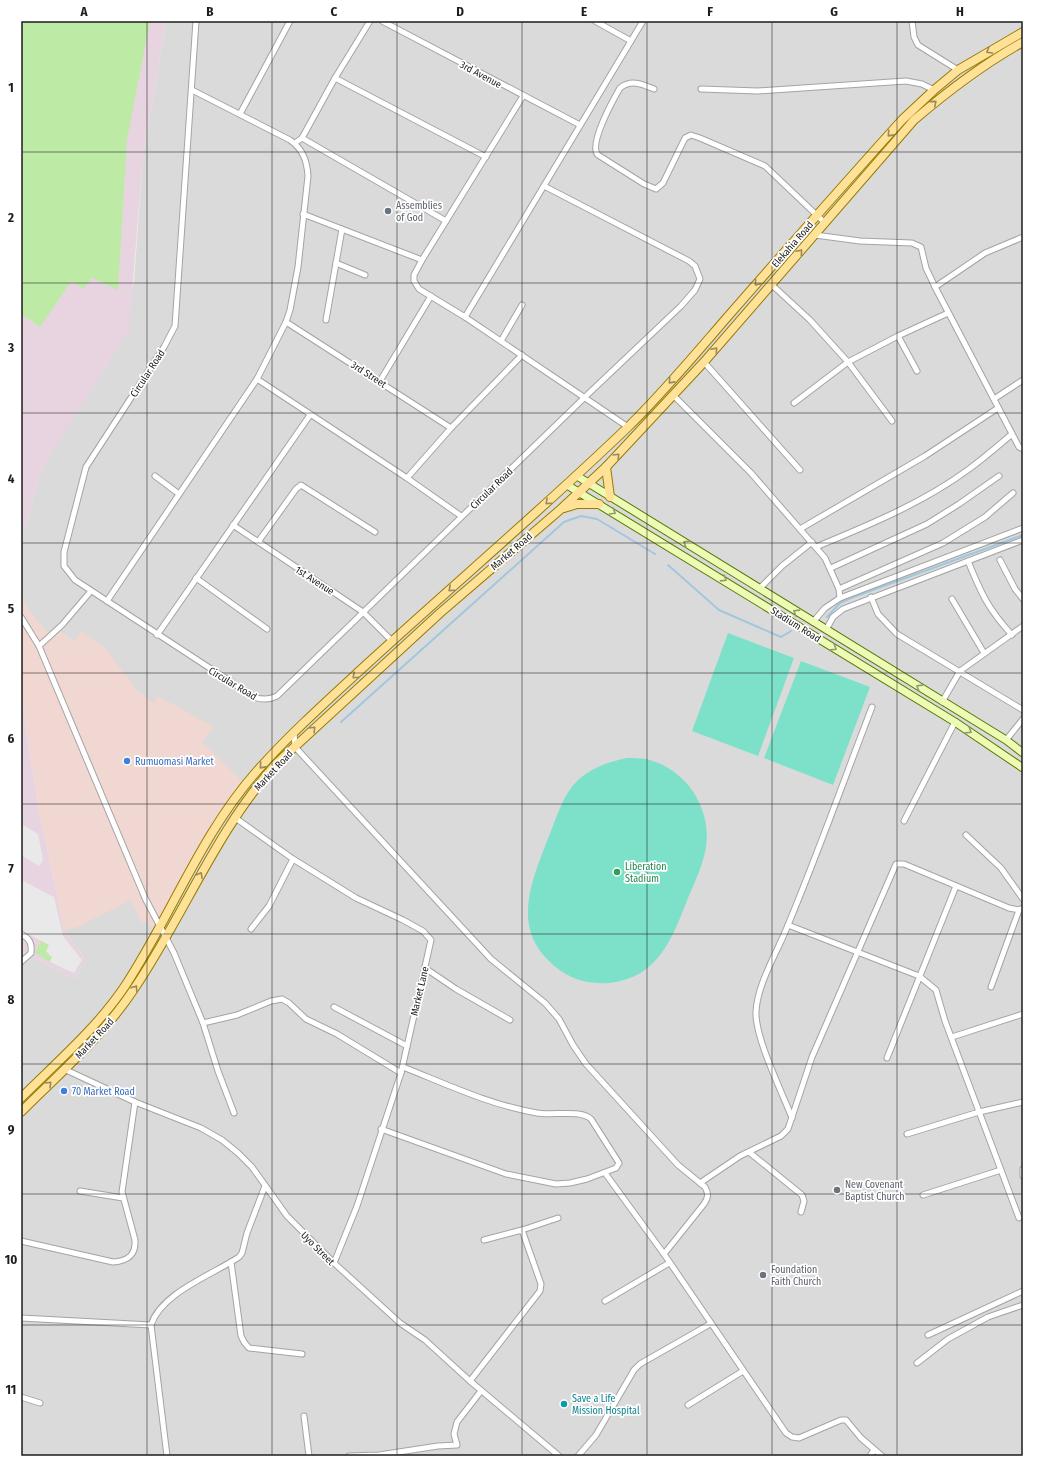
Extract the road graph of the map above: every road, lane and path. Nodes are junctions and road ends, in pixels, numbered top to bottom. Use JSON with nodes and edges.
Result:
{"nodes":[{"id":1,"x":196,"y":21,"type":"edge"},
{"id":2,"x":290,"y":21,"type":"edge"},
{"id":3,"x":370,"y":21,"type":"edge"},
{"id":4,"x":382,"y":21,"type":"edge"},
{"id":5,"x":595,"y":21,"type":"edge"},
{"id":6,"x":643,"y":21,"type":"edge"},
{"id":7,"x":912,"y":21,"type":"edge"},
{"id":8,"x":1023,"y":32,"type":"edge"},
{"id":9,"x":631,"y":41,"type":"junction"},
{"id":10,"x":1023,"y":42,"type":"edge"},
{"id":11,"x":958,"y":70,"type":"junction"},
{"id":12,"x":335,"y":78,"type":"junction"},
{"id":13,"x":654,"y":88,"type":"dead end"},
{"id":14,"x":701,"y":89,"type":"dead end"},
{"id":15,"x":192,"y":90,"type":"junction"},
{"id":16,"x":934,"y":90,"type":"junction"},
{"id":17,"x":524,"y":96,"type":"junction"},
{"id":18,"x":240,"y":114,"type":"junction"},
{"id":19,"x":580,"y":125,"type":"junction"},
{"id":20,"x":302,"y":138,"type":"junction"},
{"id":21,"x":295,"y":143,"type":"junction"},
{"id":22,"x":486,"y":157,"type":"junction"},
{"id":23,"x":544,"y":186,"type":"junction"},
{"id":24,"x":303,"y":214,"type":"junction"},
{"id":25,"x":817,"y":215,"type":"junction"},
{"id":26,"x":446,"y":221,"type":"junction"},
{"id":27,"x":825,"y":224,"type":"junction"},
{"id":28,"x":342,"y":229,"type":"junction"},
{"id":29,"x":815,"y":235,"type":"junction"},
{"id":30,"x":1023,"y":237,"type":"edge"},
{"id":31,"x":422,"y":260,"type":"junction"},
{"id":32,"x":336,"y":264,"type":"junction"},
{"id":33,"x":365,"y":275,"type":"dead end"},
{"id":34,"x":772,"y":285,"type":"junction"},
{"id":35,"x":935,"y":287,"type":"junction"},
{"id":36,"x":431,"y":296,"type":"junction"},
{"id":37,"x":522,"y":305,"type":"dead end"},
{"id":38,"x":948,"y":313,"type":"junction"},
{"id":39,"x":464,"y":317,"type":"junction"},
{"id":40,"x":326,"y":320,"type":"dead end"},
{"id":41,"x":286,"y":322,"type":"junction"},
{"id":42,"x":898,"y":336,"type":"junction"},
{"id":43,"x":501,"y":341,"type":"junction"},
{"id":44,"x":522,"y":355,"type":"junction"},
{"id":45,"x":704,"y":362,"type":"junction"},
{"id":46,"x":848,"y":362,"type":"junction"},
{"id":47,"x":917,"y":371,"type":"dead end"},
{"id":48,"x":257,"y":379,"type":"junction"},
{"id":49,"x":1023,"y":380,"type":"edge"},
{"id":50,"x":380,"y":381,"type":"junction"},
{"id":51,"x":674,"y":396,"type":"junction"},
{"id":52,"x":585,"y":397,"type":"junction"},
{"id":53,"x":994,"y":399,"type":"junction"},
{"id":54,"x":794,"y":403,"type":"dead end"},
{"id":55,"x":998,"y":408,"type":"junction"},
{"id":56,"x":310,"y":415,"type":"junction"},
{"id":57,"x":892,"y":421,"type":"dead end"},
{"id":58,"x":628,"y":427,"type":"junction"},
{"id":59,"x":451,"y":428,"type":"junction"},
{"id":60,"x":1012,"y":434,"type":"junction"},
{"id":61,"x":1023,"y":449,"type":"edge"},
{"id":62,"x":606,"y":467,"type":"junction"},
{"id":63,"x":800,"y":470,"type":"dead end"},
{"id":64,"x":155,"y":476,"type":"dead end"},
{"id":65,"x":577,"y":476,"type":"junction"},
{"id":66,"x":999,"y":476,"type":"dead end"},
{"id":67,"x":408,"y":478,"type":"junction"},
{"id":68,"x":589,"y":483,"type":"junction"},
{"id":69,"x":567,"y":485,"type":"junction"},
{"id":70,"x":579,"y":493,"type":"junction"},
{"id":71,"x":1013,"y":493,"type":"dead end"},
{"id":72,"x":179,"y":494,"type":"junction"},
{"id":73,"x":610,"y":497,"type":"junction"},
{"id":74,"x":599,"y":504,"type":"junction"},
{"id":75,"x":561,"y":509,"type":"junction"},
{"id":76,"x":461,"y":516,"type":"junction"},
{"id":77,"x":233,"y":525,"type":"junction"},
{"id":78,"x":1023,"y":528,"type":"edge"},
{"id":79,"x":800,"y":529,"type":"junction"},
{"id":80,"x":375,"y":532,"type":"dead end"},
{"id":81,"x":1023,"y":540,"type":"edge"},
{"id":82,"x":258,"y":542,"type":"junction"},
{"id":83,"x":812,"y":542,"type":"junction"},
{"id":84,"x":816,"y":547,"type":"junction"},
{"id":85,"x":1000,"y":560,"type":"dead end"},
{"id":86,"x":968,"y":561,"type":"junction"},
{"id":87,"x":831,"y":568,"type":"junction"},
{"id":88,"x":196,"y":578,"type":"junction"},
{"id":89,"x":759,"y":589,"type":"junction"},
{"id":90,"x":839,"y":589,"type":"junction"},
{"id":91,"x":91,"y":591,"type":"junction"},
{"id":92,"x":840,"y":598,"type":"junction"},
{"id":93,"x":870,"y":598,"type":"junction"},
{"id":94,"x":952,"y":599,"type":"dead end"},
{"id":95,"x":1023,"y":599,"type":"edge"},
{"id":96,"x":107,"y":601,"type":"junction"},
{"id":97,"x":363,"y":612,"type":"junction"},
{"id":98,"x":21,"y":617,"type":"edge"},
{"id":99,"x":813,"y":622,"type":"junction"},
{"id":100,"x":1023,"y":626,"type":"edge"},
{"id":101,"x":267,"y":629,"type":"dead end"},
{"id":102,"x":826,"y":630,"type":"junction"},
{"id":103,"x":157,"y":635,"type":"junction"},
{"id":104,"x":1012,"y":635,"type":"junction"},
{"id":105,"x":392,"y":641,"type":"junction"},
{"id":106,"x":39,"y":646,"type":"junction"},
{"id":107,"x":984,"y":653,"type":"junction"},
{"id":108,"x":960,"y":671,"type":"junction"},
{"id":109,"x":942,"y":702,"type":"junction"},
{"id":110,"x":872,"y":707,"type":"dead end"},
{"id":111,"x":1023,"y":710,"type":"edge"},
{"id":112,"x":1023,"y":720,"type":"edge"},
{"id":113,"x":955,"y":722,"type":"junction"},
{"id":114,"x":294,"y":732,"type":"junction"},
{"id":115,"x":1006,"y":740,"type":"junction"},
{"id":116,"x":294,"y":747,"type":"junction"},
{"id":117,"x":1023,"y":753,"type":"edge"},
{"id":118,"x":1023,"y":768,"type":"edge"},
{"id":119,"x":234,"y":817,"type":"junction"},
{"id":120,"x":904,"y":821,"type":"dead end"},
{"id":121,"x":966,"y":835,"type":"dead end"},
{"id":122,"x":293,"y":859,"type":"junction"},
{"id":123,"x":956,"y":886,"type":"junction"},
{"id":124,"x":1023,"y":899,"type":"edge"},
{"id":125,"x":1021,"y":909,"type":"edge"},
{"id":126,"x":788,"y":925,"type":"junction"},
{"id":127,"x":159,"y":928,"type":"junction"},
{"id":128,"x":251,"y":929,"type":"dead end"},
{"id":129,"x":21,"y":934,"type":"edge"},
{"id":130,"x":166,"y":938,"type":"junction"},
{"id":131,"x":856,"y":952,"type":"junction"},
{"id":132,"x":21,"y":962,"type":"edge"},
{"id":133,"x":424,"y":968,"type":"junction"},
{"id":134,"x":919,"y":976,"type":"junction"},
{"id":135,"x":991,"y":987,"type":"dead end"},
{"id":136,"x":334,"y":1008,"type":"dead end"},
{"id":137,"x":1023,"y":1014,"type":"edge"},
{"id":138,"x":510,"y":1020,"type":"dead end"},
{"id":139,"x":203,"y":1023,"type":"junction"},
{"id":140,"x":952,"y":1037,"type":"junction"},
{"id":141,"x":407,"y":1046,"type":"junction"},
{"id":142,"x":887,"y":1058,"type":"dead end"},
{"id":143,"x":64,"y":1069,"type":"junction"},
{"id":144,"x":402,"y":1070,"type":"junction"},
{"id":145,"x":21,"y":1098,"type":"edge"},
{"id":146,"x":135,"y":1102,"type":"junction"},
{"id":147,"x":1023,"y":1102,"type":"edge"},
{"id":148,"x":21,"y":1112,"type":"edge"},
{"id":149,"x":979,"y":1112,"type":"junction"},
{"id":150,"x":234,"y":1113,"type":"dead end"},
{"id":151,"x":792,"y":1118,"type":"junction"},
{"id":152,"x":381,"y":1129,"type":"junction"},
{"id":153,"x":907,"y":1134,"type":"dead end"},
{"id":154,"x":749,"y":1152,"type":"junction"},
{"id":155,"x":1023,"y":1169,"type":"edge"},
{"id":156,"x":1000,"y":1170,"type":"junction"},
{"id":157,"x":605,"y":1172,"type":"junction"},
{"id":158,"x":1023,"y":1176,"type":"edge"},
{"id":159,"x":700,"y":1183,"type":"junction"},
{"id":160,"x":264,"y":1186,"type":"junction"},
{"id":161,"x":80,"y":1191,"type":"dead end"},
{"id":162,"x":923,"y":1195,"type":"dead end"},
{"id":163,"x":123,"y":1198,"type":"junction"},
{"id":164,"x":801,"y":1212,"type":"dead end"},
{"id":165,"x":558,"y":1218,"type":"dead end"},
{"id":166,"x":1018,"y":1218,"type":"dead end"},
{"id":167,"x":522,"y":1230,"type":"junction"},
{"id":168,"x":484,"y":1240,"type":"dead end"},
{"id":169,"x":21,"y":1241,"type":"edge"},
{"id":170,"x":664,"y":1254,"type":"junction"},
{"id":171,"x":232,"y":1262,"type":"junction"},
{"id":172,"x":334,"y":1263,"type":"junction"},
{"id":173,"x":669,"y":1263,"type":"junction"},
{"id":174,"x":1023,"y":1291,"type":"edge"},
{"id":175,"x":605,"y":1301,"type":"dead end"},
{"id":176,"x":1023,"y":1305,"type":"edge"},
{"id":177,"x":21,"y":1318,"type":"edge"},
{"id":178,"x":710,"y":1324,"type":"junction"},
{"id":179,"x":151,"y":1325,"type":"junction"},
{"id":180,"x":928,"y":1336,"type":"dead end"},
{"id":181,"x":302,"y":1354,"type":"dead end"},
{"id":182,"x":917,"y":1363,"type":"dead end"},
{"id":183,"x":743,"y":1371,"type":"junction"},
{"id":184,"x":470,"y":1381,"type":"junction"},
{"id":185,"x":481,"y":1391,"type":"junction"},
{"id":186,"x":21,"y":1397,"type":"edge"},
{"id":187,"x":40,"y":1402,"type":"dead end"},
{"id":188,"x":688,"y":1405,"type":"dead end"},
{"id":189,"x":304,"y":1416,"type":"dead end"},
{"id":190,"x":874,"y":1450,"type":"junction"},
{"id":191,"x":167,"y":1456,"type":"edge"},
{"id":192,"x":309,"y":1456,"type":"edge"},
{"id":193,"x":348,"y":1456,"type":"edge"},
{"id":194,"x":559,"y":1456,"type":"edge"},
{"id":195,"x":578,"y":1456,"type":"edge"},
{"id":196,"x":870,"y":1456,"type":"edge"},
{"id":197,"x":882,"y":1456,"type":"edge"}],
"edges":[{"from":1,"to":15,"type":"street","name":"Circular Road"},
{"from":2,"to":18,"type":"street"},
{"from":3,"to":12,"type":"street"},
{"from":4,"to":17,"type":"street","name":"3rd Avenue"},
{"from":5,"to":9,"type":"street"},
{"from":6,"to":9,"type":"street"},
{"from":7,"to":11,"type":"street"},
{"from":8,"to":11,"type":"main road","name":"Elekahia Road","one_way":true},
{"from":9,"to":19,"type":"street"},
{"from":27,"to":10,"type":"main road","name":"Elekahia Road","one_way":true},
{"from":11,"to":16,"type":"main road","name":"Elekahia Road"},
{"from":12,"to":20,"type":"street"},
{"from":12,"to":22,"type":"street"},
{"from":13,"to":25,"type":"street"},
{"from":14,"to":16,"type":"street"},
{"from":15,"to":18,"type":"street"},
{"from":15,"to":91,"type":"street","name":"Circular Road"},
{"from":16,"to":25,"type":"main road","name":"Elekahia Road","one_way":true},
{"from":17,"to":19,"type":"street","name":"3rd Avenue"},
{"from":17,"to":22,"type":"street"},
{"from":18,"to":21,"type":"street"},
{"from":19,"to":23,"type":"street"},
{"from":20,"to":21,"type":"street"},
{"from":20,"to":26,"type":"street"},
{"from":21,"to":24,"type":"street"},
{"from":22,"to":26,"type":"street"},
{"from":23,"to":39,"type":"street"},
{"from":23,"to":52,"type":"street","name":"Circular Road"},
{"from":24,"to":28,"type":"street"},
{"from":24,"to":41,"type":"street"},
{"from":25,"to":27,"type":"street"},
{"from":25,"to":58,"type":"main road","name":"Elekahia Road","one_way":true},
{"from":26,"to":31,"type":"street"},
{"from":27,"to":29,"type":"main road","name":"Elekahia Road"},
{"from":28,"to":31,"type":"street"},
{"from":28,"to":32,"type":"street"},
{"from":34,"to":29,"type":"main road","name":"Elekahia Road","one_way":true},
{"from":29,"to":35,"type":"street"},
{"from":30,"to":35,"type":"street"},
{"from":31,"to":36,"type":"street"},
{"from":32,"to":33,"type":"street"},
{"from":32,"to":40,"type":"street"},
{"from":45,"to":34,"type":"main road","name":"Elekahia Road","one_way":true},
{"from":34,"to":46,"type":"street"},
{"from":35,"to":38,"type":"street"},
{"from":36,"to":39,"type":"street"},
{"from":36,"to":50,"type":"street"},
{"from":37,"to":43,"type":"street"},
{"from":38,"to":42,"type":"street"},
{"from":38,"to":53,"type":"street"},
{"from":39,"to":43,"type":"street"},
{"from":41,"to":48,"type":"street"},
{"from":41,"to":50,"type":"street","name":"3rd Street"},
{"from":42,"to":46,"type":"street"},
{"from":42,"to":47,"type":"street"},
{"from":43,"to":44,"type":"street"},
{"from":44,"to":52,"type":"street"},
{"from":44,"to":59,"type":"street"},
{"from":45,"to":51,"type":"main road","name":"Elekahia Road"},
{"from":45,"to":63,"type":"street"},
{"from":46,"to":54,"type":"street"},
{"from":46,"to":57,"type":"street"},
{"from":48,"to":56,"type":"street"},
{"from":48,"to":72,"type":"street"},
{"from":49,"to":53,"type":"street"},
{"from":50,"to":59,"type":"street","name":"3rd Street"},
{"from":62,"to":51,"type":"main road","name":"Elekahia Road","one_way":true},
{"from":51,"to":79,"type":"street"},
{"from":52,"to":58,"type":"street"},
{"from":52,"to":76,"type":"street","name":"Circular Road"},
{"from":53,"to":55,"type":"street"},
{"from":55,"to":60,"type":"street"},
{"from":55,"to":79,"type":"street"},
{"from":56,"to":67,"type":"street"},
{"from":56,"to":77,"type":"street"},
{"from":58,"to":65,"type":"main road","name":"Elekahia Road"},
{"from":59,"to":67,"type":"street"},
{"from":60,"to":61,"type":"street"},
{"from":60,"to":84,"type":"street"},
{"from":62,"to":68,"type":"main road","name":"Elekahia Road"},
{"from":62,"to":73,"type":"main road"},
{"from":64,"to":72,"type":"street"},
{"from":65,"to":68,"type":"main road","name":"Stadium Road"},
{"from":65,"to":69,"type":"main road","name":"Market Road"},
{"from":66,"to":87,"type":"street"},
{"from":67,"to":76,"type":"street"},
{"from":68,"to":70,"type":"main road","name":"Market Road"},
{"from":68,"to":73,"type":"main road","name":"Stadium Road"},
{"from":69,"to":70,"type":"main road","name":"Stadium Road"},
{"from":69,"to":105,"type":"main road","name":"Market Road","one_way":true},
{"from":70,"to":74,"type":"main road","name":"Stadium Road"},
{"from":70,"to":75,"type":"main road","name":"Market Road"},
{"from":71,"to":90,"type":"street"},
{"from":72,"to":96,"type":"street"},
{"from":89,"to":73,"type":"main road","name":"Stadium Road","one_way":true},
{"from":74,"to":75,"type":"main road"},
{"from":74,"to":113,"type":"main road","name":"Stadium Road","one_way":true},
{"from":116,"to":75,"type":"main road","name":"Market Road","one_way":true},
{"from":76,"to":97,"type":"street","name":"Circular Road"},
{"from":77,"to":82,"type":"street","name":"1st Avenue"},
{"from":77,"to":88,"type":"street"},
{"from":78,"to":92,"type":"street"},
{"from":79,"to":83,"type":"street"},
{"from":80,"to":82,"type":"street"},
{"from":81,"to":86,"type":"street"},
{"from":82,"to":97,"type":"street","name":"1st Avenue"},
{"from":83,"to":84,"type":"street"},
{"from":83,"to":89,"type":"street"},
{"from":84,"to":87,"type":"street"},
{"from":85,"to":95,"type":"street"},
{"from":86,"to":93,"type":"street"},
{"from":86,"to":104,"type":"street"},
{"from":87,"to":90,"type":"street"},
{"from":88,"to":101,"type":"street"},
{"from":88,"to":103,"type":"street"},
{"from":99,"to":89,"type":"main road","name":"Stadium Road","one_way":true},
{"from":90,"to":92,"type":"street"},
{"from":91,"to":96,"type":"street","name":"Circular Road"},
{"from":91,"to":106,"type":"street"},
{"from":92,"to":99,"type":"street"},
{"from":93,"to":102,"type":"street"},
{"from":93,"to":108,"type":"street"},
{"from":94,"to":107,"type":"street"},
{"from":96,"to":103,"type":"street","name":"Circular Road"},
{"from":97,"to":103,"type":"street","name":"Circular Road"},
{"from":97,"to":105,"type":"street","name":"1st Avenue"},
{"from":98,"to":106,"type":"street"},
{"from":99,"to":102,"type":"main road","name":"Stadium Road"},
{"from":100,"to":104,"type":"street"},
{"from":109,"to":102,"type":"main road","name":"Stadium Road","one_way":true},
{"from":104,"to":107,"type":"street"},
{"from":105,"to":114,"type":"main road","name":"Market Road","one_way":true},
{"from":106,"to":127,"type":"street"},
{"from":107,"to":108,"type":"street"},
{"from":108,"to":109,"type":"street"},
{"from":108,"to":111,"type":"street"},
{"from":109,"to":115,"type":"main road","name":"Stadium Road"},
{"from":110,"to":126,"type":"street"},
{"from":112,"to":115,"type":"street"},
{"from":113,"to":118,"type":"main road","name":"Stadium Road","one_way":true},
{"from":113,"to":120,"type":"street"},
{"from":114,"to":116,"type":"street"},
{"from":114,"to":127,"type":"main road","name":"Market Road","one_way":true},
{"from":115,"to":117,"type":"main road","name":"Stadium Road"},
{"from":116,"to":119,"type":"main road","name":"Market Road"},
{"from":116,"to":159,"type":"street"},
{"from":119,"to":122,"type":"street","name":"Market Lane"},
{"from":130,"to":119,"type":"main road","name":"Market Road","one_way":true},
{"from":121,"to":124,"type":"street"},
{"from":122,"to":128,"type":"street"},
{"from":122,"to":133,"type":"street","name":"Market Lane"},
{"from":123,"to":125,"type":"street"},
{"from":123,"to":131,"type":"street"},
{"from":123,"to":134,"type":"street"},
{"from":125,"to":135,"type":"street"},
{"from":126,"to":131,"type":"street"},
{"from":126,"to":151,"type":"street"},
{"from":127,"to":130,"type":"street"},
{"from":127,"to":145,"type":"main road","name":"Market Road"},
{"from":129,"to":132,"type":"street"},
{"from":130,"to":139,"type":"street"},
{"from":143,"to":130,"type":"main road","name":"Market Road","one_way":true},
{"from":131,"to":134,"type":"street"},
{"from":131,"to":151,"type":"street"},
{"from":133,"to":138,"type":"street"},
{"from":133,"to":141,"type":"street","name":"Market Lane"},
{"from":134,"to":140,"type":"street"},
{"from":134,"to":142,"type":"street"},
{"from":136,"to":141,"type":"street"},
{"from":137,"to":140,"type":"street"},
{"from":139,"to":144,"type":"street"},
{"from":139,"to":150,"type":"street"},
{"from":140,"to":149,"type":"street"},
{"from":141,"to":144,"type":"street","name":"Market Lane"},
{"from":143,"to":146,"type":"street","name":"Uyo Street"},
{"from":148,"to":143,"type":"main road","name":"Market Road","one_way":true},
{"from":144,"to":152,"type":"street","name":"Market Lane"},
{"from":144,"to":157,"type":"street"},
{"from":146,"to":160,"type":"street","name":"Uyo Street"},
{"from":146,"to":163,"type":"street"},
{"from":147,"to":149,"type":"street"},
{"from":149,"to":153,"type":"street"},
{"from":149,"to":156,"type":"street"},
{"from":151,"to":154,"type":"street"},
{"from":152,"to":157,"type":"street"},
{"from":152,"to":172,"type":"street","name":"Market Lane"},
{"from":154,"to":159,"type":"street"},
{"from":154,"to":164,"type":"street"},
{"from":155,"to":158,"type":"street"},
{"from":156,"to":162,"type":"street"},
{"from":156,"to":166,"type":"street"},
{"from":157,"to":170,"type":"street"},
{"from":159,"to":170,"type":"street"},
{"from":160,"to":171,"type":"street"},
{"from":160,"to":172,"type":"street","name":"Uyo Street"},
{"from":161,"to":163,"type":"street"},
{"from":163,"to":169,"type":"street"},
{"from":165,"to":167,"type":"street"},
{"from":167,"to":168,"type":"street"},
{"from":167,"to":184,"type":"street"},
{"from":170,"to":173,"type":"street"},
{"from":171,"to":179,"type":"street"},
{"from":171,"to":181,"type":"street"},
{"from":172,"to":184,"type":"street","name":"Uyo Street"},
{"from":173,"to":175,"type":"street"},
{"from":173,"to":178,"type":"street"},
{"from":174,"to":180,"type":"street"},
{"from":176,"to":182,"type":"street"},
{"from":177,"to":179,"type":"street"},
{"from":178,"to":183,"type":"street"},
{"from":178,"to":195,"type":"street"},
{"from":179,"to":191,"type":"street"},
{"from":183,"to":188,"type":"street"},
{"from":183,"to":190,"type":"street"},
{"from":184,"to":185,"type":"street","name":"Uyo Street"},
{"from":185,"to":193,"type":"street"},
{"from":185,"to":194,"type":"street","name":"Uyo Street"},
{"from":186,"to":187,"type":"street"},
{"from":189,"to":192,"type":"street"},
{"from":190,"to":196,"type":"street"},
{"from":190,"to":197,"type":"street"}]}
